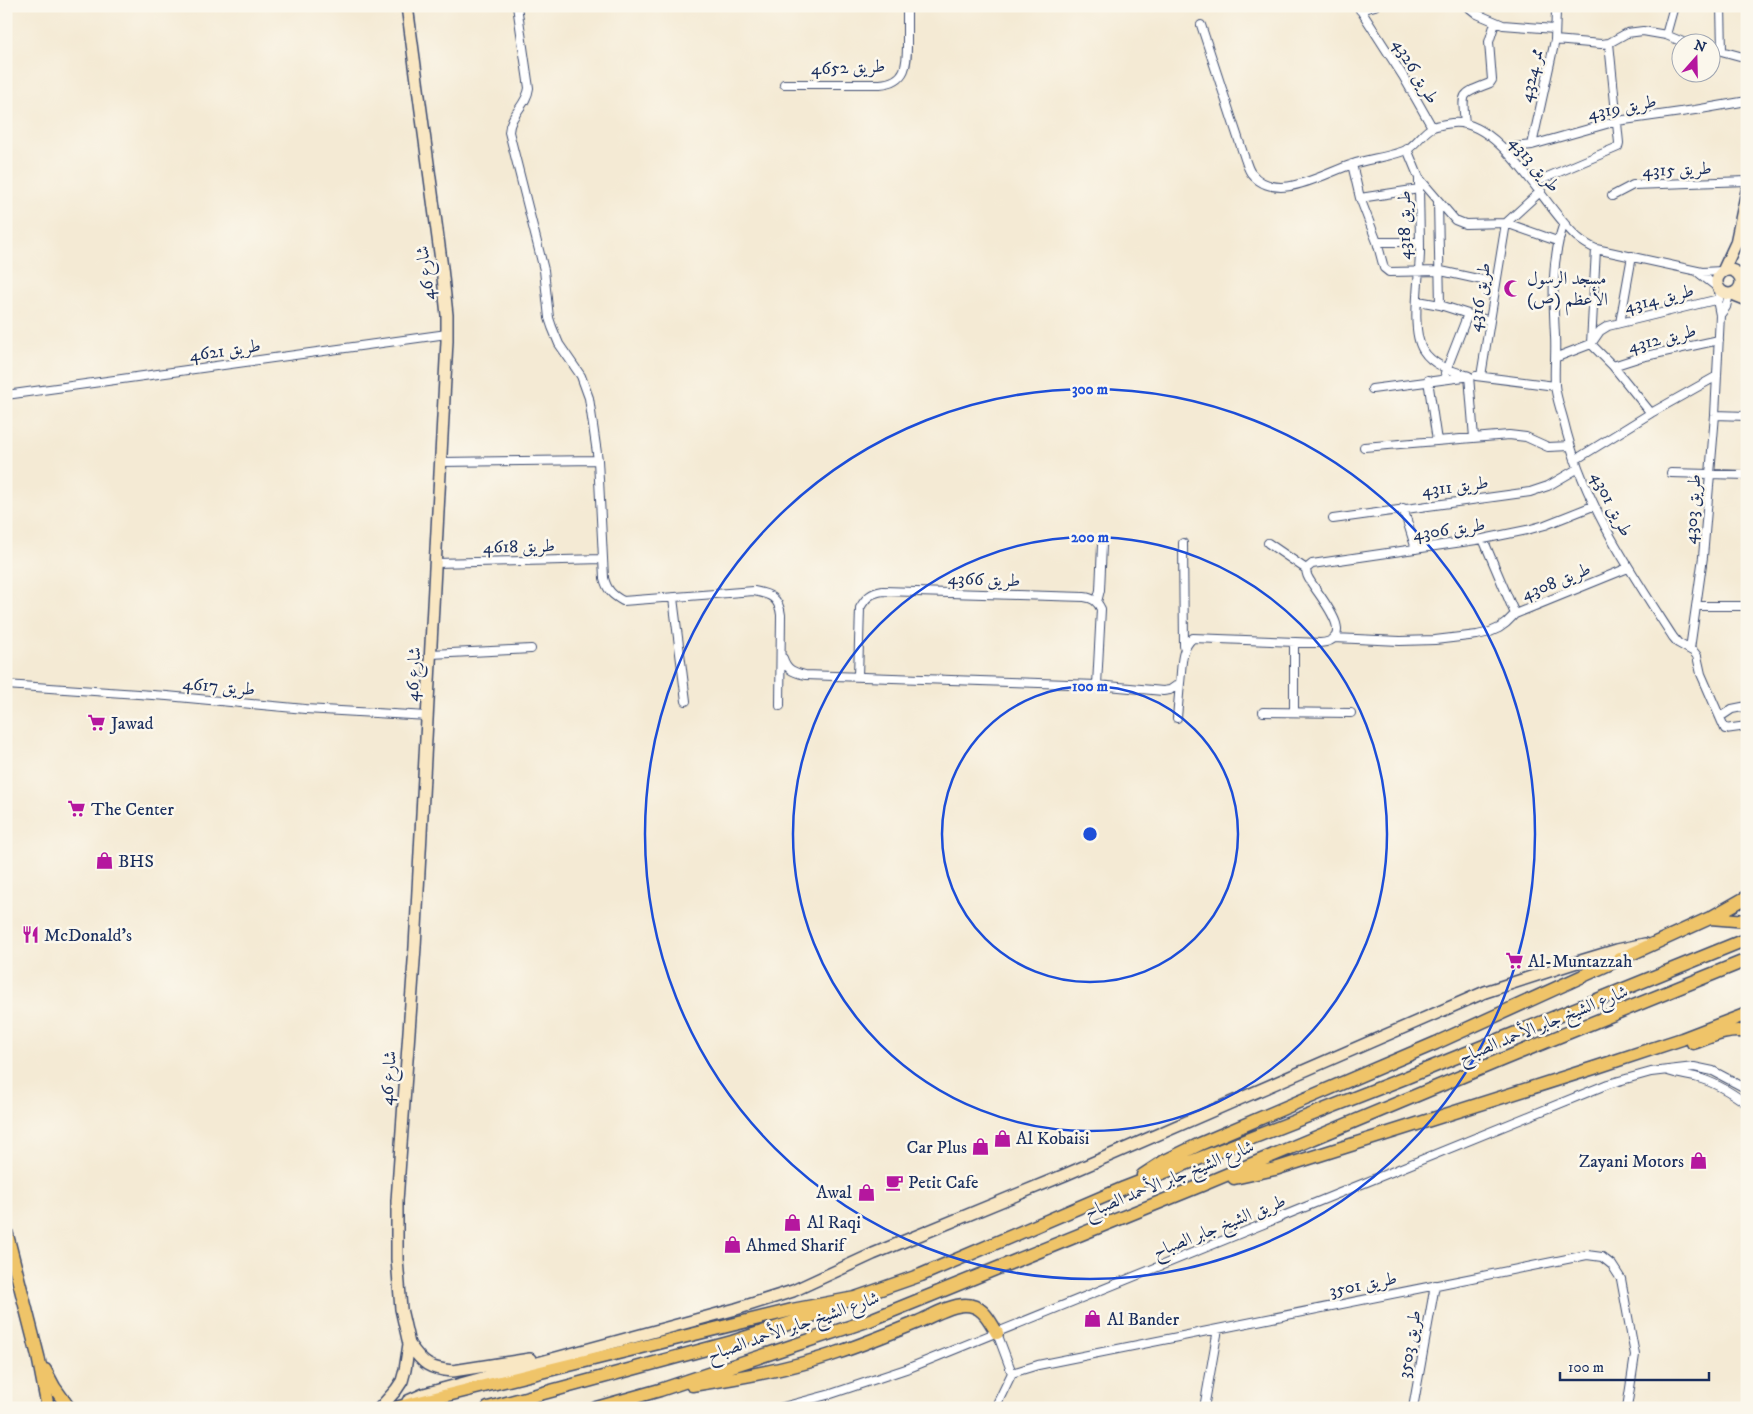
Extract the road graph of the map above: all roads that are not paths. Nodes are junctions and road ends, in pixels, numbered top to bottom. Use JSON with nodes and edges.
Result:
{"nodes":[{"id":1,"x":407,"y":6,"type":"edge"},
{"id":2,"x":518,"y":6,"type":"edge"},
{"id":3,"x":908,"y":6,"type":"edge"},
{"id":4,"x":1375,"y":6,"type":"edge"},
{"id":5,"x":1467,"y":6,"type":"edge"},
{"id":6,"x":1674,"y":6,"type":"edge"},
{"id":7,"x":1721,"y":6,"type":"edge"},
{"id":8,"x":1359,"y":8,"type":"edge"},
{"id":9,"x":1558,"y":9,"type":"edge"},
{"id":10,"x":1495,"y":23,"type":"junction"},
{"id":11,"x":1201,"y":25,"type":"dead end"},
{"id":12,"x":1555,"y":29,"type":"junction"},
{"id":13,"x":1666,"y":35,"type":"junction"},
{"id":14,"x":1670,"y":37,"type":"edge"},
{"id":15,"x":1554,"y":40,"type":"junction"},
{"id":16,"x":1608,"y":43,"type":"junction"},
{"id":17,"x":1722,"y":50,"type":"joint"},
{"id":18,"x":1747,"y":58,"type":"edge"},
{"id":19,"x":784,"y":84,"type":"dead end"},
{"id":20,"x":1747,"y":101,"type":"edge"},
{"id":21,"x":1617,"y":121,"type":"junction"},
{"id":22,"x":1465,"y":124,"type":"junction"},
{"id":23,"x":1432,"y":127,"type":"junction"},
{"id":24,"x":1532,"y":145,"type":"junction"},
{"id":25,"x":1505,"y":148,"type":"junction"},
{"id":26,"x":1407,"y":149,"type":"junction"},
{"id":27,"x":1352,"y":164,"type":"junction"},
{"id":28,"x":1419,"y":178,"type":"junction"},
{"id":29,"x":1747,"y":181,"type":"edge"},
{"id":30,"x":1533,"y":183,"type":"junction"},
{"id":31,"x":1419,"y":189,"type":"junction"},
{"id":32,"x":1540,"y":191,"type":"junction"},
{"id":33,"x":1747,"y":191,"type":"edge"},
{"id":34,"x":1612,"y":196,"type":"dead end"},
{"id":35,"x":1360,"y":198,"type":"junction"},
{"id":36,"x":1438,"y":201,"type":"junction"},
{"id":37,"x":1506,"y":223,"type":"junction"},
{"id":38,"x":1564,"y":223,"type":"junction"},
{"id":39,"x":1558,"y":241,"type":"junction"},
{"id":40,"x":1376,"y":242,"type":"junction"},
{"id":41,"x":1420,"y":242,"type":"junction"},
{"id":42,"x":1736,"y":243,"type":"junction"},
{"id":43,"x":1596,"y":249,"type":"junction"},
{"id":44,"x":1632,"y":256,"type":"junction"},
{"id":45,"x":1419,"y":271,"type":"junction"},
{"id":46,"x":1441,"y":271,"type":"junction"},
{"id":47,"x":1695,"y":271,"type":"junction"},
{"id":48,"x":1723,"y":271,"type":"junction"},
{"id":49,"x":1742,"y":281,"type":"edge"},
{"id":50,"x":1496,"y":283,"type":"junction"},
{"id":51,"x":1724,"y":293,"type":"junction"},
{"id":52,"x":1747,"y":300,"type":"edge"},
{"id":53,"x":1418,"y":301,"type":"junction"},
{"id":54,"x":1440,"y":305,"type":"junction"},
{"id":55,"x":1468,"y":314,"type":"junction"},
{"id":56,"x":1720,"y":315,"type":"junction"},
{"id":57,"x":1490,"y":322,"type":"junction"},
{"id":58,"x":1620,"y":323,"type":"junction"},
{"id":59,"x":447,"y":334,"type":"junction"},
{"id":60,"x":1719,"y":340,"type":"junction"},
{"id":61,"x":1591,"y":344,"type":"junction"},
{"id":62,"x":1557,"y":357,"type":"junction"},
{"id":63,"x":1613,"y":366,"type":"junction"},
{"id":64,"x":1446,"y":368,"type":"junction"},
{"id":65,"x":1469,"y":376,"type":"junction"},
{"id":66,"x":1481,"y":376,"type":"junction"},
{"id":67,"x":1717,"y":376,"type":"junction"},
{"id":68,"x":1442,"y":379,"type":"junction"},
{"id":69,"x":1428,"y":380,"type":"junction"},
{"id":70,"x":1555,"y":386,"type":"junction"},
{"id":71,"x":1372,"y":389,"type":"dead end"},
{"id":72,"x":6,"y":396,"type":"edge"},
{"id":73,"x":1651,"y":413,"type":"junction"},
{"id":74,"x":1715,"y":415,"type":"junction"},
{"id":75,"x":1747,"y":416,"type":"edge"},
{"id":76,"x":1474,"y":438,"type":"junction"},
{"id":77,"x":1437,"y":441,"type":"junction"},
{"id":78,"x":1570,"y":446,"type":"junction"},
{"id":79,"x":1364,"y":447,"type":"dead end"},
{"id":80,"x":598,"y":460,"type":"junction"},
{"id":81,"x":1575,"y":460,"type":"junction"},
{"id":82,"x":441,"y":462,"type":"junction"},
{"id":83,"x":1577,"y":469,"type":"junction"},
{"id":84,"x":1670,"y":473,"type":"dead end"},
{"id":85,"x":1709,"y":474,"type":"junction"},
{"id":86,"x":1747,"y":475,"type":"edge"},
{"id":87,"x":1593,"y":506,"type":"junction"},
{"id":88,"x":1403,"y":508,"type":"junction"},
{"id":89,"x":1332,"y":519,"type":"dead end"},
{"id":90,"x":1483,"y":539,"type":"junction"},
{"id":91,"x":1268,"y":543,"type":"dead end"},
{"id":92,"x":1183,"y":544,"type":"dead end"},
{"id":93,"x":1102,"y":546,"type":"dead end"},
{"id":94,"x":1416,"y":548,"type":"junction"},
{"id":95,"x":603,"y":559,"type":"junction"},
{"id":96,"x":436,"y":563,"type":"junction"},
{"id":97,"x":1628,"y":568,"type":"junction"},
{"id":98,"x":1306,"y":569,"type":"junction"},
{"id":99,"x":673,"y":598,"type":"junction"},
{"id":100,"x":1098,"y":602,"type":"junction"},
{"id":101,"x":1696,"y":606,"type":"junction"},
{"id":102,"x":1747,"y":606,"type":"edge"},
{"id":103,"x":1515,"y":614,"type":"junction"},
{"id":104,"x":1334,"y":638,"type":"junction"},
{"id":105,"x":1294,"y":642,"type":"junction"},
{"id":106,"x":531,"y":649,"type":"dead end"},
{"id":107,"x":1184,"y":649,"type":"junction"},
{"id":108,"x":1690,"y":649,"type":"junction"},
{"id":109,"x":432,"y":654,"type":"junction"},
{"id":110,"x":781,"y":654,"type":"junction"},
{"id":111,"x":858,"y":676,"type":"junction"},
{"id":112,"x":1180,"y":683,"type":"junction"},
{"id":113,"x":6,"y":685,"type":"edge"},
{"id":114,"x":1097,"y":685,"type":"junction"},
{"id":115,"x":686,"y":701,"type":"dead end"},
{"id":116,"x":780,"y":706,"type":"dead end"},
{"id":117,"x":1747,"y":706,"type":"edge"},
{"id":118,"x":1263,"y":712,"type":"dead end"},
{"id":119,"x":1294,"y":712,"type":"junction"},
{"id":120,"x":1351,"y":713,"type":"dead end"},
{"id":121,"x":428,"y":716,"type":"junction"},
{"id":122,"x":1720,"y":716,"type":"junction"},
{"id":123,"x":1177,"y":718,"type":"dead end"},
{"id":124,"x":1747,"y":726,"type":"edge"},
{"id":125,"x":1747,"y":897,"type":"edge"},
{"id":126,"x":1710,"y":918,"type":"junction"},
{"id":127,"x":1747,"y":921,"type":"edge"},
{"id":128,"x":1747,"y":939,"type":"edge"},
{"id":129,"x":1654,"y":942,"type":"junction"},
{"id":130,"x":1747,"y":960,"type":"edge"},
{"id":131,"x":1744,"y":1012,"type":"edge"},
{"id":132,"x":1747,"y":1032,"type":"edge"},
{"id":133,"x":1597,"y":1068,"type":"junction"},
{"id":134,"x":1668,"y":1071,"type":"junction"},
{"id":135,"x":1747,"y":1090,"type":"edge"},
{"id":136,"x":1747,"y":1104,"type":"edge"},
{"id":137,"x":1202,"y":1185,"type":"junction"},
{"id":138,"x":1124,"y":1188,"type":"junction"},
{"id":139,"x":6,"y":1231,"type":"edge"},
{"id":140,"x":1435,"y":1285,"type":"junction"},
{"id":141,"x":854,"y":1298,"type":"junction"},
{"id":142,"x":1218,"y":1329,"type":"junction"},
{"id":143,"x":997,"y":1333,"type":"junction"},
{"id":144,"x":409,"y":1344,"type":"junction"},
{"id":145,"x":38,"y":1356,"type":"junction"},
{"id":146,"x":552,"y":1360,"type":"junction"},
{"id":147,"x":1012,"y":1373,"type":"junction"},
{"id":148,"x":44,"y":1385,"type":"junction"},
{"id":149,"x":660,"y":1390,"type":"junction"},
{"id":150,"x":399,"y":1407,"type":"edge"},
{"id":151,"x":42,"y":1408,"type":"edge"},
{"id":152,"x":48,"y":1408,"type":"edge"},
{"id":153,"x":69,"y":1408,"type":"edge"},
{"id":154,"x":380,"y":1408,"type":"edge"},
{"id":155,"x":488,"y":1408,"type":"edge"},
{"id":156,"x":596,"y":1408,"type":"edge"},
{"id":157,"x":779,"y":1408,"type":"edge"},
{"id":158,"x":995,"y":1408,"type":"edge"},
{"id":159,"x":1204,"y":1408,"type":"edge"},
{"id":160,"x":1413,"y":1408,"type":"edge"},
{"id":161,"x":1627,"y":1408,"type":"edge"}],
"edges":[{"from":1,"to":59,"type":"street","name":"شارع 46"},
{"from":2,"to":80,"type":"street"},
{"from":3,"to":19,"type":"street","name":"طريق 4652"},
{"from":4,"to":8,"type":"street"},
{"from":5,"to":10,"type":"street"},
{"from":6,"to":13,"type":"street"},
{"from":7,"to":17,"type":"street"},
{"from":8,"to":23,"type":"street","name":"طريق 4326"},
{"from":9,"to":12,"type":"street","name":"ممر 4324"},
{"from":10,"to":12,"type":"street"},
{"from":10,"to":22,"type":"street"},
{"from":11,"to":27,"type":"street"},
{"from":12,"to":15,"type":"street","name":"ممر 4324"},
{"from":13,"to":14,"type":"street"},
{"from":13,"to":16,"type":"street"},
{"from":15,"to":16,"type":"street"},
{"from":15,"to":24,"type":"street","name":"ممر 4324"},
{"from":16,"to":21,"type":"street"},
{"from":17,"to":18,"type":"street"},
{"from":20,"to":21,"type":"street","name":"طريق 4319"},
{"from":21,"to":24,"type":"street","name":"طريق 4319"},
{"from":21,"to":30,"type":"street"},
{"from":22,"to":23,"type":"street"},
{"from":22,"to":25,"type":"street","name":"طريق 4313"},
{"from":23,"to":26,"type":"street"},
{"from":24,"to":25,"type":"street","name":"طريق 4319"},
{"from":25,"to":30,"type":"street","name":"طريق 4313"},
{"from":26,"to":27,"type":"street"},
{"from":26,"to":28,"type":"street"},
{"from":27,"to":35,"type":"street"},
{"from":28,"to":31,"type":"street","name":"طريق 4318"},
{"from":28,"to":36,"type":"street"},
{"from":29,"to":34,"type":"street","name":"طريق 4315"},
{"from":30,"to":32,"type":"street","name":"طريق 4313"},
{"from":31,"to":35,"type":"street"},
{"from":31,"to":41,"type":"street","name":"طريق 4318"},
{"from":32,"to":37,"type":"street"},
{"from":32,"to":38,"type":"street","name":"طريق 4313"},
{"from":33,"to":42,"type":"street"},
{"from":35,"to":40,"type":"street"},
{"from":36,"to":37,"type":"street"},
{"from":36,"to":46,"type":"street","name":"طريق 4318"},
{"from":37,"to":39,"type":"street"},
{"from":37,"to":50,"type":"street","name":"طريق 4316"},
{"from":38,"to":39,"type":"street","name":"طريق 4301"},
{"from":38,"to":43,"type":"street","name":"طريق 4313"},
{"from":39,"to":62,"type":"street","name":"طريق 4301"},
{"from":40,"to":41,"type":"street"},
{"from":40,"to":45,"type":"street","name":"طريق 4318"},
{"from":41,"to":45,"type":"street","name":"طريق 4318"},
{"from":42,"to":48,"type":"street"},
{"from":42,"to":49,"type":"street"},
{"from":43,"to":44,"type":"street","name":"طريق 4313"},
{"from":43,"to":61,"type":"street"},
{"from":44,"to":47,"type":"street","name":"طريق 4313"},
{"from":44,"to":58,"type":"street"},
{"from":45,"to":46,"type":"street","name":"طريق 4318"},
{"from":45,"to":53,"type":"street","name":"طريق 4318"},
{"from":46,"to":50,"type":"street","name":"طريق 4318"},
{"from":46,"to":54,"type":"street","name":"طريق 4318"},
{"from":47,"to":48,"type":"street","name":"طريق 4313"},
{"from":47,"to":51,"type":"street","name":"طريق 4313"},
{"from":48,"to":49,"type":"street"},
{"from":48,"to":51,"type":"street"},
{"from":49,"to":51,"type":"street"},
{"from":50,"to":57,"type":"street","name":"طريق 4316"},
{"from":51,"to":52,"type":"street"},
{"from":51,"to":56,"type":"street","name":"طريق 4303"},
{"from":51,"to":56,"type":"street","name":"طريق 4303"},
{"from":51,"to":58,"type":"street","name":"طريق 4314"},
{"from":53,"to":54,"type":"street"},
{"from":53,"to":64,"type":"street","name":"طريق 4318"},
{"from":54,"to":55,"type":"street"},
{"from":55,"to":57,"type":"street"},
{"from":55,"to":64,"type":"street"},
{"from":56,"to":60,"type":"street","name":"طريق 4303"},
{"from":57,"to":66,"type":"street","name":"طريق 4316"},
{"from":58,"to":61,"type":"street","name":"طريق 4314"},
{"from":59,"to":72,"type":"street","name":"طريق 4621"},
{"from":59,"to":82,"type":"street","name":"شارع 46"},
{"from":60,"to":63,"type":"street","name":"طريق 4312"},
{"from":60,"to":67,"type":"street","name":"طريق 4303"},
{"from":61,"to":62,"type":"street","name":"طريق 4314"},
{"from":61,"to":63,"type":"street","name":"طريق 4312"},
{"from":62,"to":70,"type":"street","name":"طريق 4301"},
{"from":63,"to":73,"type":"street","name":"طريق 4312"},
{"from":64,"to":65,"type":"street","name":"طريق 4318"},
{"from":64,"to":68,"type":"street"},
{"from":65,"to":66,"type":"street","name":"طريق 4318"},
{"from":65,"to":68,"type":"street","name":"طريق 4318"},
{"from":65,"to":76,"type":"street"},
{"from":66,"to":70,"type":"street","name":"طريق 4318"},
{"from":67,"to":73,"type":"street"},
{"from":67,"to":74,"type":"street","name":"طريق 4303"},
{"from":68,"to":69,"type":"street","name":"طريق 4318"},
{"from":69,"to":71,"type":"street","name":"طريق 4318"},
{"from":69,"to":77,"type":"street"},
{"from":70,"to":78,"type":"street","name":"طريق 4301"},
{"from":73,"to":81,"type":"street"},
{"from":74,"to":75,"type":"street"},
{"from":74,"to":85,"type":"street","name":"طريق 4303"},
{"from":76,"to":77,"type":"street"},
{"from":76,"to":78,"type":"street"},
{"from":77,"to":79,"type":"street"},
{"from":78,"to":81,"type":"street","name":"طريق 4301"},
{"from":80,"to":82,"type":"street"},
{"from":80,"to":95,"type":"street"},
{"from":81,"to":83,"type":"street","name":"طريق 4301"},
{"from":82,"to":96,"type":"street","name":"شارع 46"},
{"from":83,"to":87,"type":"street","name":"طريق 4301"},
{"from":83,"to":88,"type":"street","name":"طريق 4311"},
{"from":84,"to":85,"type":"street"},
{"from":85,"to":86,"type":"street"},
{"from":85,"to":101,"type":"street","name":"طريق 4303"},
{"from":87,"to":90,"type":"street","name":"طريق 4306"},
{"from":87,"to":97,"type":"street","name":"طريق 4301"},
{"from":88,"to":89,"type":"street","name":"طريق 4311"},
{"from":88,"to":94,"type":"street"},
{"from":90,"to":94,"type":"street","name":"طريق 4306"},
{"from":90,"to":103,"type":"street","name":"طريق 4308"},
{"from":91,"to":98,"type":"street"},
{"from":92,"to":107,"type":"street"},
{"from":93,"to":100,"type":"street"},
{"from":94,"to":98,"type":"street","name":"طريق 4306"},
{"from":95,"to":96,"type":"street","name":"طريق 4618"},
{"from":95,"to":99,"type":"street"},
{"from":96,"to":109,"type":"street","name":"شارع 46"},
{"from":97,"to":103,"type":"street","name":"طريق 4308"},
{"from":97,"to":108,"type":"street","name":"طريق 4301"},
{"from":98,"to":104,"type":"street"},
{"from":99,"to":110,"type":"street"},
{"from":99,"to":115,"type":"street"},
{"from":100,"to":111,"type":"street","name":"طريق 4366"},
{"from":100,"to":114,"type":"street"},
{"from":101,"to":102,"type":"street"},
{"from":101,"to":108,"type":"street","name":"طريق 4303"},
{"from":103,"to":104,"type":"street"},
{"from":104,"to":105,"type":"street"},
{"from":105,"to":107,"type":"street"},
{"from":105,"to":119,"type":"street"},
{"from":106,"to":109,"type":"street"},
{"from":107,"to":112,"type":"street"},
{"from":108,"to":122,"type":"street","name":"طريق 4301"},
{"from":109,"to":121,"type":"street","name":"شارع 46"},
{"from":110,"to":111,"type":"street"},
{"from":110,"to":116,"type":"street"},
{"from":111,"to":114,"type":"street"},
{"from":112,"to":114,"type":"street"},
{"from":112,"to":123,"type":"street"},
{"from":113,"to":121,"type":"street","name":"طريق 4617"},
{"from":117,"to":122,"type":"street"},
{"from":118,"to":119,"type":"street"},
{"from":119,"to":120,"type":"street"},
{"from":121,"to":144,"type":"street","name":"شارع 46"},
{"from":122,"to":124,"type":"street","name":"طريق 4301"},
{"from":125,"to":126,"type":"main road","name":"شارع الشيخ جابر الأحمد الصباح"},
{"from":126,"to":127,"type":"main road"},
{"from":126,"to":129,"type":"main road","name":"شارع الشيخ جابر الأحمد الصباح"},
{"from":128,"to":138,"type":"main road","name":"شارع الشيخ جابر الأحمد الصباح"},
{"from":129,"to":138,"type":"main road","name":"شارع الشيخ جابر الأحمد الصباح"},
{"from":129,"to":146,"type":"street"},
{"from":130,"to":137,"type":"main road","name":"شارع الشيخ جابر الأحمد الصباح"},
{"from":131,"to":133,"type":"main road"},
{"from":132,"to":133,"type":"main road"},
{"from":133,"to":137,"type":"main road"},
{"from":134,"to":135,"type":"street","name":"طريق الشيخ جابر الصباح"},
{"from":134,"to":136,"type":"street","name":"طريق الشيخ جابر الصباح"},
{"from":134,"to":143,"type":"street","name":"طريق الشيخ جابر الصباح"},
{"from":137,"to":149,"type":"main road","name":"شارع الشيخ جابر الأحمد الصباح"},
{"from":138,"to":141,"type":"main road","name":"شارع الشيخ جابر الأحمد الصباح"},
{"from":139,"to":145,"type":"main road"},
{"from":140,"to":142,"type":"street","name":"طريق 3501"},
{"from":140,"to":160,"type":"street","name":"طريق 3503"},
{"from":140,"to":161,"type":"street","name":"طريق 3501"},
{"from":141,"to":150,"type":"main road","name":"شارع الشيخ جابر الأحمد الصباح"},
{"from":141,"to":155,"type":"main road"},
{"from":142,"to":147,"type":"street","name":"طريق 3501"},
{"from":142,"to":159,"type":"street"},
{"from":143,"to":147,"type":"street"},
{"from":143,"to":149,"type":"main road"},
{"from":143,"to":157,"type":"street","name":"طريق الشيخ جابر الصباح"},
{"from":144,"to":146,"type":"street","name":"شارع 46"},
{"from":144,"to":154,"type":"street","name":"شارع 46"},
{"from":145,"to":148,"type":"main road"},
{"from":145,"to":153,"type":"main road"},
{"from":146,"to":150,"type":"street"},
{"from":147,"to":158,"type":"street"},
{"from":148,"to":151,"type":"main road"},
{"from":148,"to":152,"type":"main road"},
{"from":149,"to":156,"type":"main road","name":"شارع الشيخ جابر الأحمد الصباح"}]}
